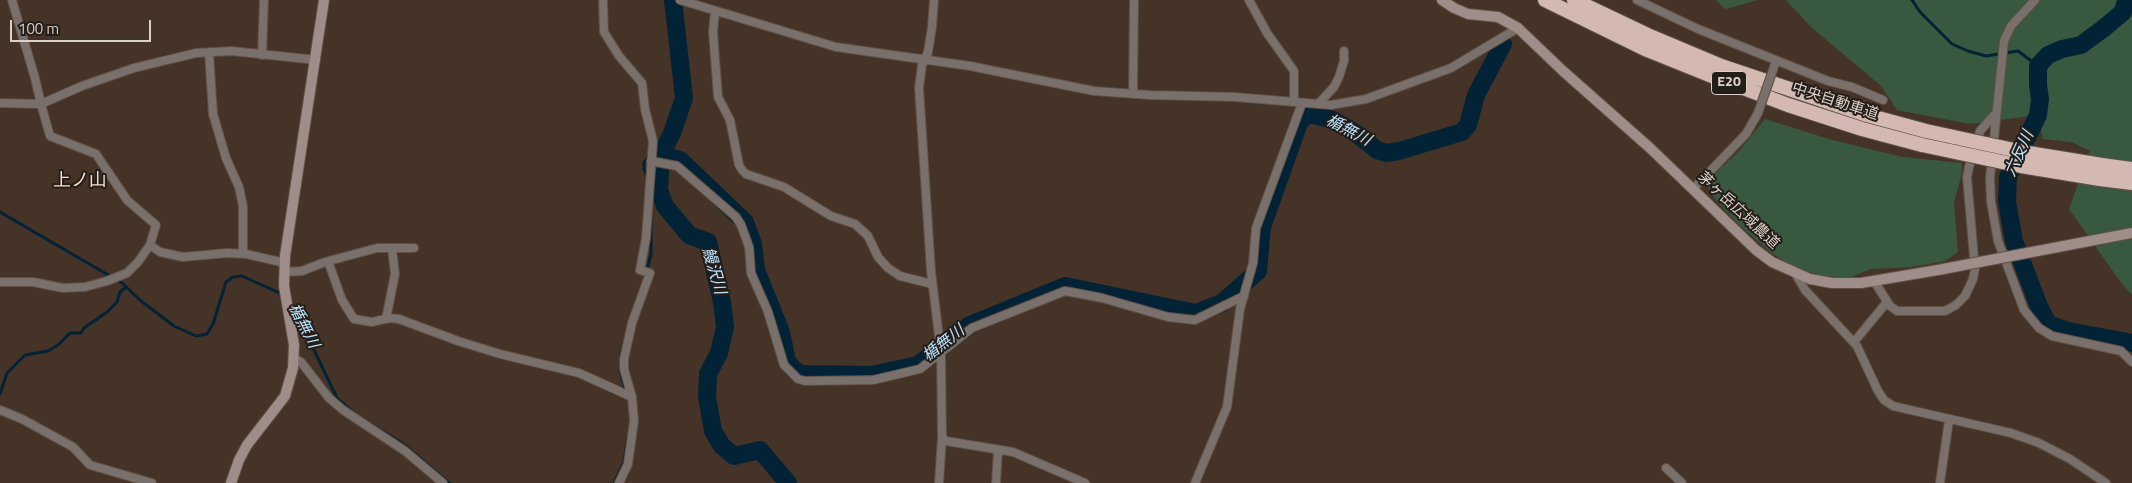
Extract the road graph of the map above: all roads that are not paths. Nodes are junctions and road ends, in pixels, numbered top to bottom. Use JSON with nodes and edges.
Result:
{"nodes":[{"id":1,"x":12,"y":0,"type":"edge"},
{"id":2,"x":264,"y":0,"type":"edge"},
{"id":3,"x":324,"y":0,"type":"edge"},
{"id":4,"x":603,"y":0,"type":"edge"},
{"id":5,"x":680,"y":0,"type":"edge"},
{"id":6,"x":934,"y":0,"type":"edge"},
{"id":7,"x":1134,"y":0,"type":"edge"},
{"id":8,"x":1249,"y":0,"type":"edge"},
{"id":9,"x":1442,"y":0,"type":"edge"},
{"id":10,"x":1545,"y":0,"type":"edge"},
{"id":11,"x":1574,"y":0,"type":"edge"},
{"id":12,"x":1637,"y":0,"type":"edge"},
{"id":13,"x":2035,"y":0,"type":"edge"},
{"id":14,"x":715,"y":12,"type":"junction"},
{"id":15,"x":1518,"y":28,"type":"junction"},
{"id":16,"x":1344,"y":51,"type":"dead end"},
{"id":17,"x":209,"y":52,"type":"junction"},
{"id":18,"x":262,"y":55,"type":"junction"},
{"id":19,"x":316,"y":60,"type":"junction"},
{"id":20,"x":924,"y":60,"type":"junction"},
{"id":21,"x":1776,"y":62,"type":"junction"},
{"id":22,"x":1133,"y":94,"type":"junction"},
{"id":23,"x":1882,"y":100,"type":"dead end"},
{"id":24,"x":1298,"y":102,"type":"junction"},
{"id":25,"x":0,"y":103,"type":"edge"},
{"id":26,"x":41,"y":104,"type":"junction"},
{"id":27,"x":1318,"y":104,"type":"junction"},
{"id":28,"x":1996,"y":113,"type":"junction"},
{"id":29,"x":1924,"y":138,"type":"junction"},
{"id":30,"x":652,"y":157,"type":"junction"},
{"id":31,"x":2132,"y":169,"type":"edge"},
{"id":32,"x":2101,"y":172,"type":"junction"},
{"id":33,"x":2132,"y":183,"type":"edge"},
{"id":34,"x":1693,"y":189,"type":"junction"},
{"id":35,"x":2132,"y":233,"type":"edge"},
{"id":36,"x":150,"y":245,"type":"junction"},
{"id":37,"x":414,"y":248,"type":"dead end"},
{"id":38,"x":392,"y":249,"type":"junction"},
{"id":39,"x":243,"y":254,"type":"junction"},
{"id":40,"x":325,"y":262,"type":"junction"},
{"id":41,"x":284,"y":268,"type":"junction"},
{"id":42,"x":1795,"y":274,"type":"junction"},
{"id":43,"x":1874,"y":281,"type":"junction"},
{"id":44,"x":0,"y":282,"type":"edge"},
{"id":45,"x":932,"y":284,"type":"junction"},
{"id":46,"x":1244,"y":296,"type":"junction"},
{"id":47,"x":1887,"y":302,"type":"junction"},
{"id":48,"x":386,"y":319,"type":"junction"},
{"id":49,"x":1854,"y":342,"type":"junction"},
{"id":50,"x":941,"y":353,"type":"junction"},
{"id":51,"x":294,"y":358,"type":"junction"},
{"id":52,"x":2132,"y":362,"type":"edge"},
{"id":53,"x":632,"y":397,"type":"junction"},
{"id":54,"x":0,"y":410,"type":"edge"},
{"id":55,"x":1949,"y":420,"type":"junction"},
{"id":56,"x":942,"y":437,"type":"junction"},
{"id":57,"x":998,"y":450,"type":"junction"},
{"id":58,"x":1666,"y":468,"type":"dead end"},
{"id":59,"x":152,"y":483,"type":"edge"},
{"id":60,"x":231,"y":483,"type":"edge"},
{"id":61,"x":443,"y":483,"type":"edge"},
{"id":62,"x":620,"y":483,"type":"edge"},
{"id":63,"x":938,"y":483,"type":"edge"},
{"id":64,"x":996,"y":483,"type":"edge"},
{"id":65,"x":1085,"y":483,"type":"edge"},
{"id":66,"x":1195,"y":483,"type":"edge"},
{"id":67,"x":1682,"y":483,"type":"edge"},
{"id":68,"x":1940,"y":483,"type":"edge"},
{"id":69,"x":2106,"y":483,"type":"edge"}],
"edges":[{"from":1,"to":26,"type":"street"},
{"from":2,"to":18,"type":"street"},
{"from":3,"to":19,"type":"street"},
{"from":4,"to":30,"type":"street"},
{"from":5,"to":14,"type":"street"},
{"from":6,"to":20,"type":"street"},
{"from":7,"to":22,"type":"street"},
{"from":8,"to":24,"type":"street"},
{"from":9,"to":15,"type":"street","name":"茅ヶ岳広域農道"},
{"from":10,"to":29,"type":"highway","name":"中央自動車道","number":"E20"},
{"from":11,"to":29,"type":"highway","name":"中央自動車道","number":"E20"},
{"from":12,"to":21,"type":"street"},
{"from":13,"to":28,"type":"street"},
{"from":14,"to":20,"type":"street"},
{"from":14,"to":45,"type":"street"},
{"from":15,"to":27,"type":"street"},
{"from":15,"to":34,"type":"street","name":"茅ヶ岳広域農道"},
{"from":16,"to":27,"type":"street"},
{"from":17,"to":18,"type":"street"},
{"from":17,"to":26,"type":"street"},
{"from":17,"to":39,"type":"street"},
{"from":18,"to":19,"type":"street"},
{"from":19,"to":41,"type":"street"},
{"from":20,"to":22,"type":"street"},
{"from":20,"to":45,"type":"street"},
{"from":21,"to":23,"type":"street"},
{"from":21,"to":34,"type":"street","bridge":true},
{"from":22,"to":24,"type":"street"},
{"from":24,"to":27,"type":"street"},
{"from":24,"to":46,"type":"street"},
{"from":25,"to":26,"type":"street"},
{"from":26,"to":36,"type":"street"},
{"from":28,"to":47,"type":"street"},
{"from":28,"to":52,"type":"street"},
{"from":29,"to":32,"type":"highway","name":"中央自動車道","number":"E20","bridge":true},
{"from":30,"to":50,"type":"street"},
{"from":30,"to":53,"type":"street"},
{"from":31,"to":32,"type":"highway","name":"中央自動車道","number":"E20"},
{"from":32,"to":33,"type":"highway","name":"中央自動車道","number":"E20"},
{"from":34,"to":42,"type":"street","name":"茅ヶ岳広域農道"},
{"from":35,"to":43,"type":"street","name":"茅ヶ岳広域農道","bridge":true},
{"from":36,"to":39,"type":"street"},
{"from":36,"to":44,"type":"street"},
{"from":37,"to":38,"type":"street"},
{"from":38,"to":40,"type":"street"},
{"from":38,"to":48,"type":"street"},
{"from":39,"to":41,"type":"street"},
{"from":40,"to":41,"type":"street"},
{"from":40,"to":48,"type":"street"},
{"from":41,"to":51,"type":"street"},
{"from":42,"to":43,"type":"street","name":"茅ヶ岳広域農道"},
{"from":42,"to":49,"type":"street"},
{"from":43,"to":47,"type":"street"},
{"from":45,"to":50,"type":"street"},
{"from":46,"to":50,"type":"street"},
{"from":46,"to":66,"type":"street"},
{"from":47,"to":49,"type":"street"},
{"from":48,"to":53,"type":"street"},
{"from":49,"to":55,"type":"street"},
{"from":50,"to":56,"type":"street"},
{"from":51,"to":60,"type":"street"},
{"from":51,"to":61,"type":"street"},
{"from":53,"to":62,"type":"street"},
{"from":54,"to":59,"type":"street"},
{"from":55,"to":68,"type":"street"},
{"from":55,"to":69,"type":"street"},
{"from":56,"to":57,"type":"street"},
{"from":56,"to":63,"type":"street"},
{"from":57,"to":64,"type":"street"},
{"from":57,"to":65,"type":"street"},
{"from":58,"to":67,"type":"street"}]}
